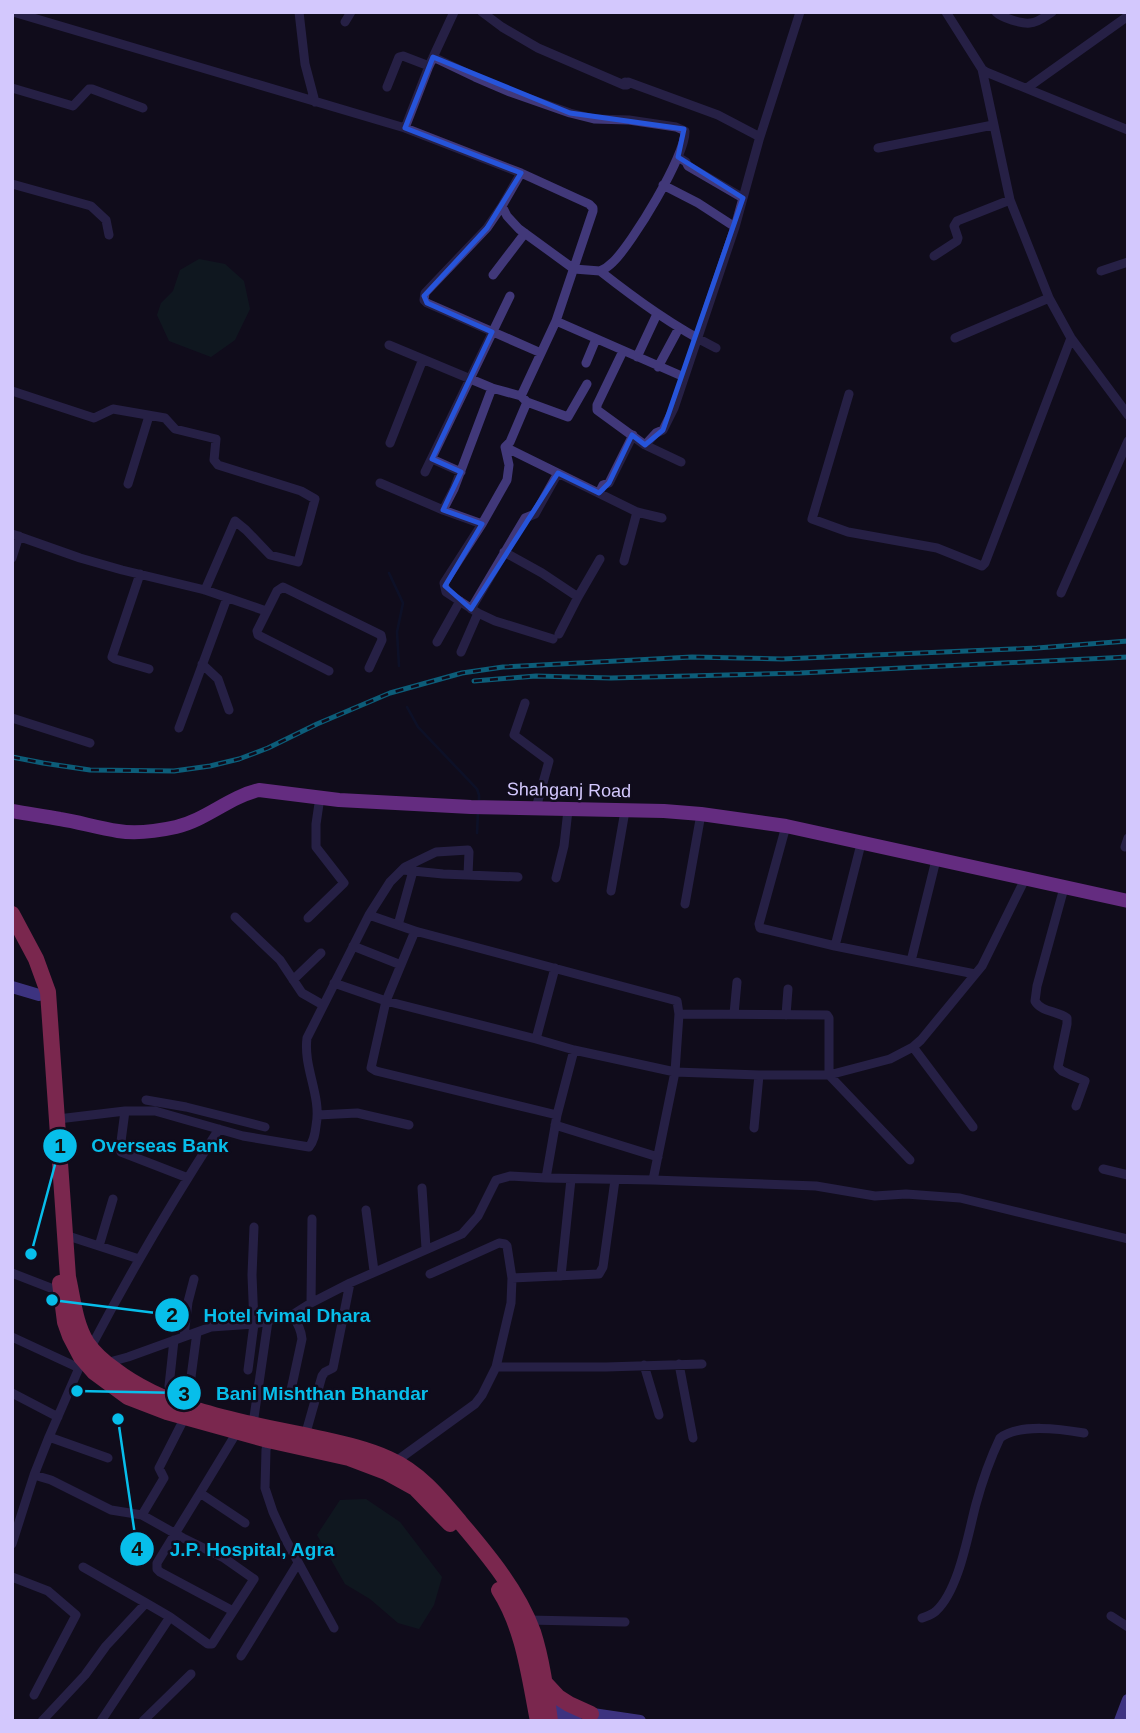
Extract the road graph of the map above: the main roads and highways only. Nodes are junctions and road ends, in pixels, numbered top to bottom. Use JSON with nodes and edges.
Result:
{"nodes":[{"id":1,"x":12,"y":811,"type":"edge"},
{"id":2,"x":1128,"y":901,"type":"edge"},
{"id":3,"x":12,"y":914,"type":"edge"},
{"id":4,"x":12,"y":933,"type":"edge"},
{"id":5,"x":12,"y":987,"type":"edge"},
{"id":6,"x":39,"y":995,"type":"junction"},
{"id":7,"x":84,"y":1358,"type":"junction"},
{"id":8,"x":545,"y":1683,"type":"junction"},
{"id":9,"x":1128,"y":1700,"type":"edge"},
{"id":10,"x":543,"y":1716,"type":"edge"},
{"id":11,"x":583,"y":1717,"type":"edge"},
{"id":12,"x":640,"y":1721,"type":"edge"},
{"id":13,"x":1120,"y":1721,"type":"edge"}],
"edges":[{"from":1,"to":2,"type":"main road","name":"Shahganj Road"},
{"from":3,"to":7,"type":"highway"},
{"from":4,"to":6,"type":"highway"},
{"from":5,"to":6,"type":"main road"},
{"from":6,"to":7,"type":"highway"},
{"from":7,"to":8,"type":"highway"},
{"from":7,"to":10,"type":"highway"},
{"from":8,"to":10,"type":"highway"},
{"from":8,"to":11,"type":"highway"},
{"from":9,"to":13,"type":"main road"},
{"from":10,"to":11,"type":"main road"},
{"from":11,"to":12,"type":"main road"}]}
